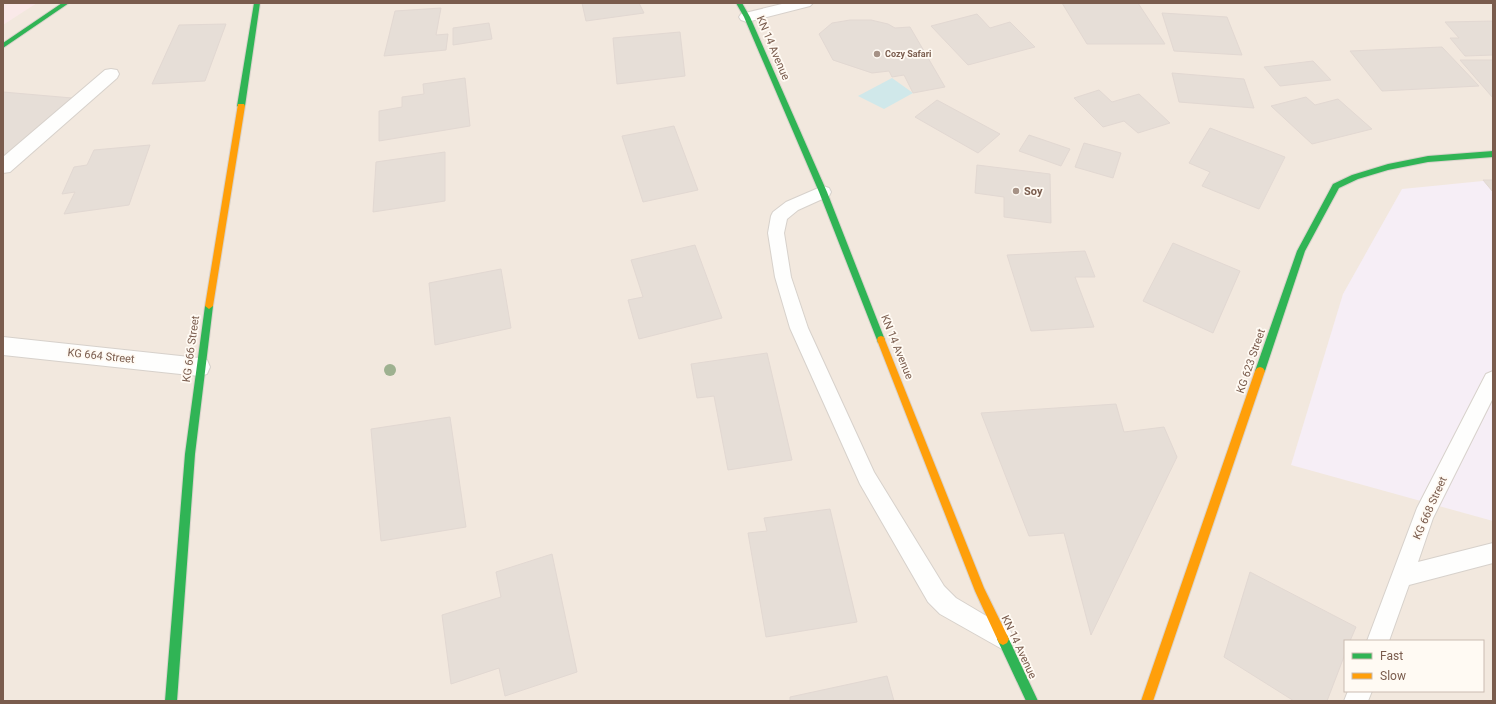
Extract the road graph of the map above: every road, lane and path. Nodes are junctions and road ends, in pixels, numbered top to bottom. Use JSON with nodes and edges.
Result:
{"nodes":[{"id":1,"x":66,"y":3,"type":"edge"},
{"id":2,"x":257,"y":3,"type":"edge"},
{"id":3,"x":739,"y":3,"type":"edge"},
{"id":4,"x":805,"y":3,"type":"edge"},
{"id":5,"x":747,"y":17,"type":"junction"},
{"id":6,"x":3,"y":46,"type":"edge"},
{"id":7,"x":111,"y":74,"type":"dead end"},
{"id":8,"x":1493,"y":154,"type":"edge"},
{"id":9,"x":3,"y":168,"type":"edge"},
{"id":10,"x":822,"y":192,"type":"junction"},
{"id":11,"x":3,"y":346,"type":"edge"},
{"id":12,"x":199,"y":368,"type":"junction"},
{"id":13,"x":1493,"y":379,"type":"edge"},
{"id":14,"x":1493,"y":553,"type":"edge"},
{"id":15,"x":1402,"y":576,"type":"junction"},
{"id":16,"x":1002,"y":638,"type":"junction"},
{"id":17,"x":1378,"y":640,"type":"edge"},
{"id":18,"x":171,"y":701,"type":"edge"},
{"id":19,"x":1032,"y":701,"type":"edge"},
{"id":20,"x":1147,"y":701,"type":"edge"}],
"edges":[{"from":1,"to":6,"type":"street"},
{"from":2,"to":12,"type":"street","name":"KG 666 Street"},
{"from":3,"to":5,"type":"street","name":"KN 14 Avenue"},
{"from":4,"to":5,"type":"street"},
{"from":5,"to":10,"type":"street","name":"KN 14 Avenue"},
{"from":7,"to":9,"type":"street"},
{"from":8,"to":20,"type":"street","name":"KG 623 Street"},
{"from":10,"to":16,"type":"street","name":"KN 14 Avenue"},
{"from":10,"to":16,"type":"lane"},
{"from":11,"to":12,"type":"street","name":"KG 664 Street"},
{"from":12,"to":18,"type":"street","name":"KG 666 Street"},
{"from":13,"to":15,"type":"lane","name":"KG 668 Street"},
{"from":14,"to":15,"type":"lane"},
{"from":15,"to":17,"type":"lane","name":"KG 668 Street"},
{"from":16,"to":19,"type":"street","name":"KN 14 Avenue"}]}
